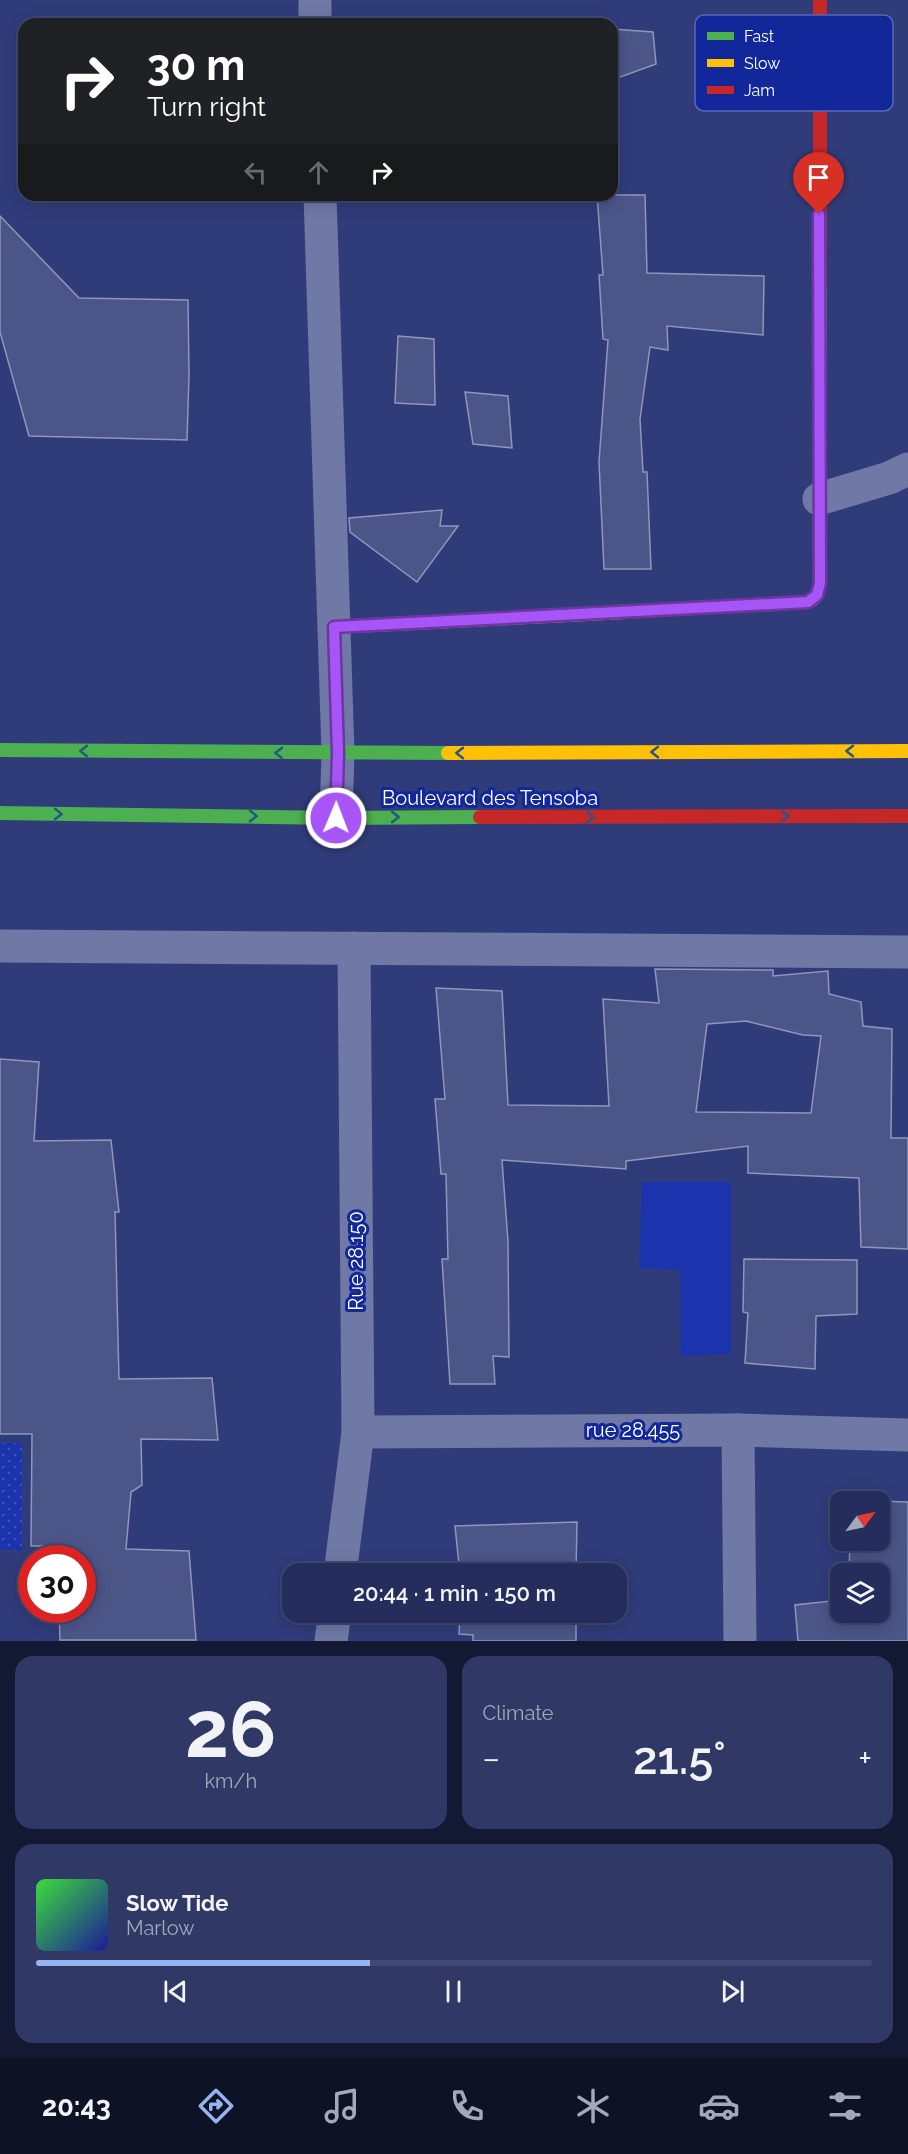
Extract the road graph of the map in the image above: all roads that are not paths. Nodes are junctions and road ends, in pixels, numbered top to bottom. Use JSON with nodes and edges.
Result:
{"nodes":[{"id":1,"x":315,"y":0,"type":"edge"},
{"id":2,"x":820,"y":0,"type":"edge"},
{"id":3,"x":820,"y":15,"type":"edge"},
{"id":4,"x":315,"y":18,"type":"edge"},
{"id":5,"x":820,"y":111,"type":"edge"},
{"id":6,"x":320,"y":201,"type":"edge"},
{"id":7,"x":908,"y":469,"type":"edge"},
{"id":8,"x":819,"y":499,"type":"junction"},
{"id":9,"x":334,"y":627,"type":"junction"},
{"id":10,"x":0,"y":750,"type":"edge"},
{"id":11,"x":908,"y":751,"type":"edge"},
{"id":12,"x":338,"y":753,"type":"junction"},
{"id":13,"x":0,"y":813,"type":"edge"},
{"id":14,"x":908,"y":816,"type":"edge"},
{"id":15,"x":336,"y":818,"type":"junction"},
{"id":16,"x":0,"y":946,"type":"edge"},
{"id":17,"x":354,"y":948,"type":"junction"},
{"id":18,"x":908,"y":952,"type":"edge"},
{"id":19,"x":738,"y":1430,"type":"junction"},
{"id":20,"x":358,"y":1432,"type":"junction"},
{"id":21,"x":908,"y":1435,"type":"edge"},
{"id":22,"x":341,"y":1563,"type":"edge"},
{"id":23,"x":333,"y":1623,"type":"edge"},
{"id":24,"x":331,"y":1641,"type":"edge"},
{"id":25,"x":740,"y":1641,"type":"edge"}],
"edges":[{"from":1,"to":4,"type":"street"},
{"from":2,"to":3,"type":"main road"},
{"from":5,"to":8,"type":"main road"},
{"from":6,"to":9,"type":"street"},
{"from":7,"to":8,"type":"street"},
{"from":8,"to":9,"type":"main road"},
{"from":9,"to":12,"type":"street"},
{"from":12,"to":10,"type":"main road","one_way":true},
{"from":11,"to":12,"type":"main road","one_way":true},
{"from":12,"to":15,"type":"street"},
{"from":13,"to":15,"type":"main road","name":"Boulevard des Tensoba","one_way":true},
{"from":15,"to":14,"type":"main road","name":"Boulevard des Tensoba","one_way":true},
{"from":16,"to":17,"type":"street"},
{"from":17,"to":18,"type":"street"},
{"from":17,"to":20,"type":"street","name":"Rue 28.150"},
{"from":19,"to":20,"type":"street","name":"rue 28.455"},
{"from":19,"to":21,"type":"street","name":"rue 28.455"},
{"from":19,"to":25,"type":"street"},
{"from":20,"to":22,"type":"street","name":"Rue 28.150"},
{"from":23,"to":24,"type":"street"}]}
